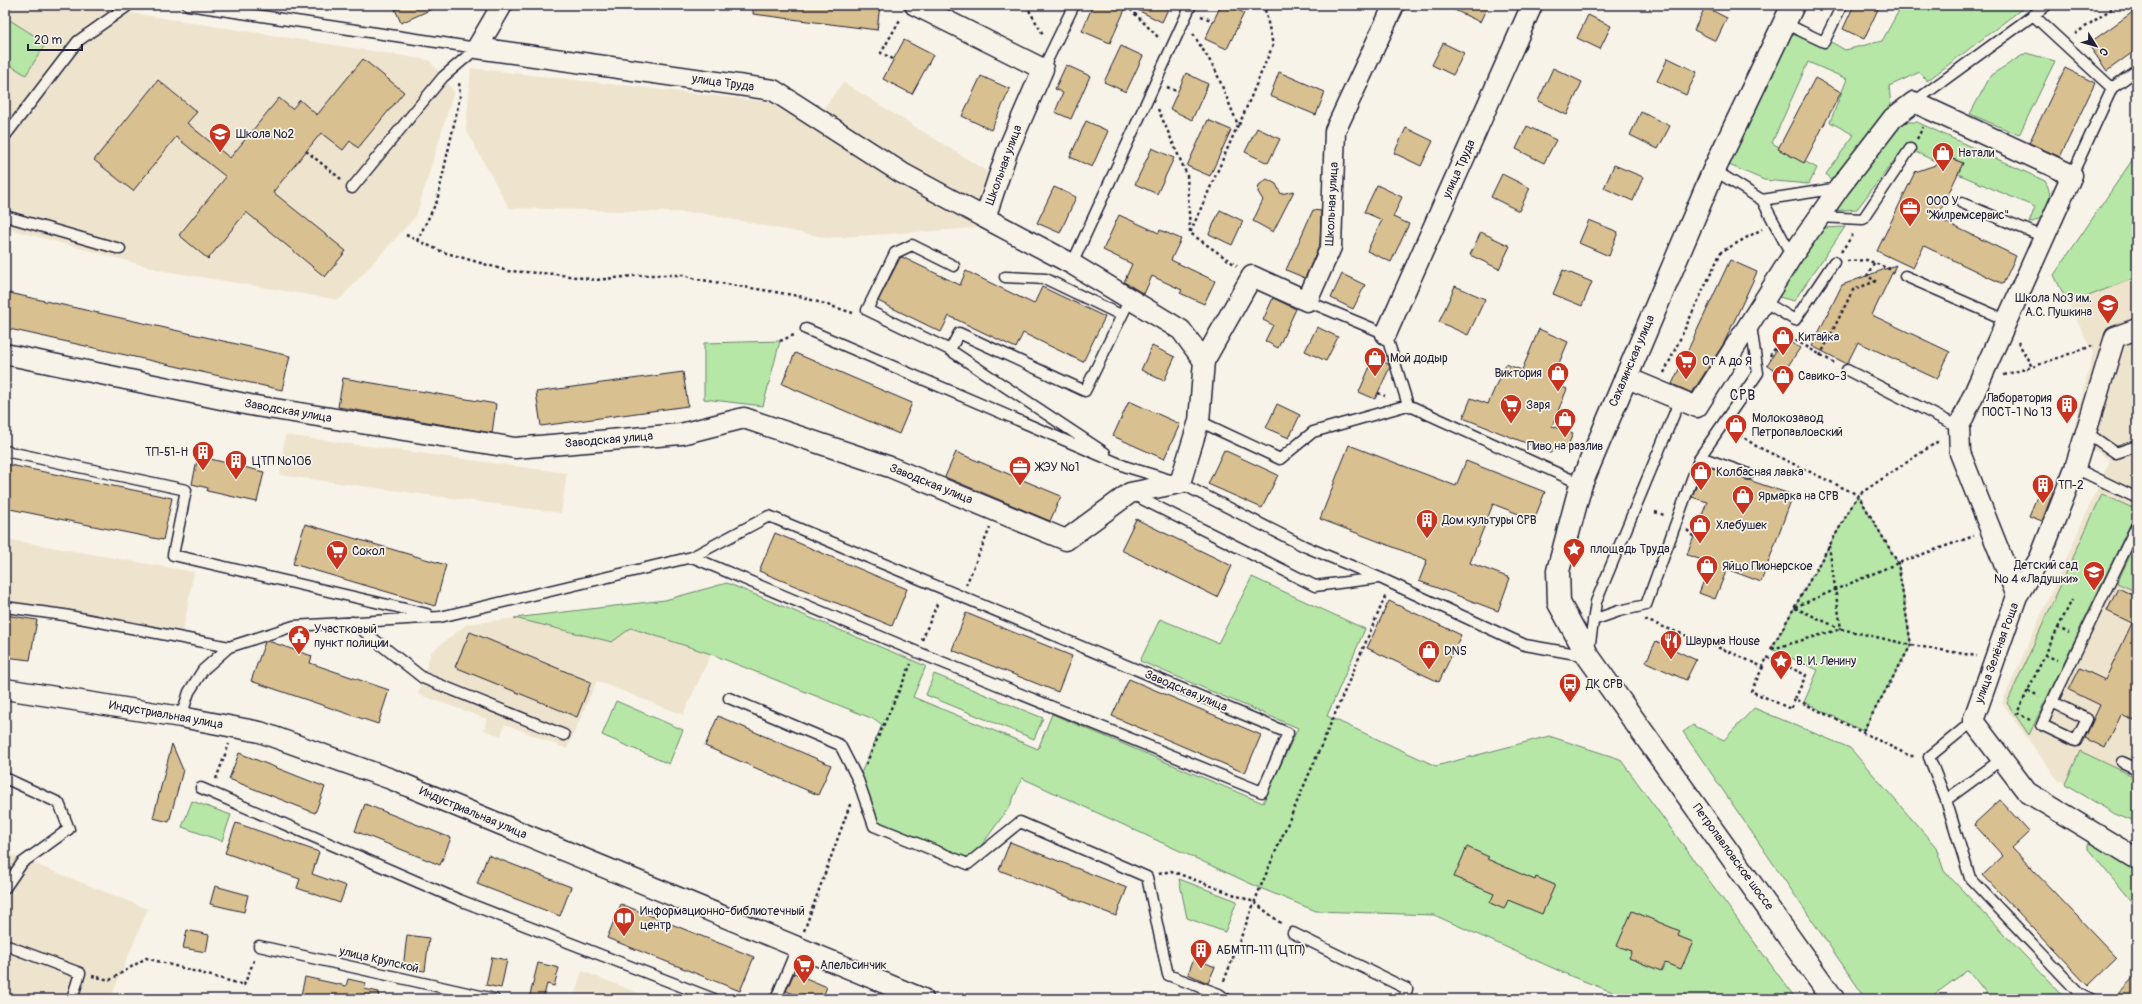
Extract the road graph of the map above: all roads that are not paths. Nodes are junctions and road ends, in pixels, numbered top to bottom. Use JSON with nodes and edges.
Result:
{"nodes":[{"id":1,"x":129,"y":5,"type":"edge"},
{"id":2,"x":188,"y":5,"type":"edge"},
{"id":3,"x":502,"y":5,"type":"edge"},
{"id":4,"x":1074,"y":5,"type":"edge"},
{"id":5,"x":1191,"y":5,"type":"edge"},
{"id":6,"x":1394,"y":5,"type":"edge"},
{"id":7,"x":1532,"y":5,"type":"edge"},
{"id":8,"x":1842,"y":5,"type":"edge"},
{"id":9,"x":2047,"y":5,"type":"edge"},
{"id":10,"x":910,"y":8,"type":"edge"},
{"id":11,"x":1789,"y":14,"type":"edge"},
{"id":12,"x":2034,"y":16,"type":"junction"},
{"id":13,"x":477,"y":48,"type":"junction"},
{"id":14,"x":1043,"y":69,"type":"junction"},
{"id":15,"x":2137,"y":70,"type":"edge"},
{"id":16,"x":2112,"y":88,"type":"junction"},
{"id":17,"x":1914,"y":102,"type":"junction"},
{"id":18,"x":5,"y":136,"type":"edge"},
{"id":19,"x":1910,"y":150,"type":"road end"},
{"id":20,"x":1714,"y":170,"type":"junction"},
{"id":21,"x":2072,"y":175,"type":"junction"},
{"id":22,"x":352,"y":188,"type":"road end"},
{"id":23,"x":1839,"y":188,"type":"junction"},
{"id":24,"x":1762,"y":200,"type":"junction"},
{"id":25,"x":1962,"y":204,"type":"dead end"},
{"id":26,"x":5,"y":216,"type":"edge"},
{"id":27,"x":1818,"y":217,"type":"junction"},
{"id":28,"x":985,"y":218,"type":"junction"},
{"id":29,"x":2044,"y":237,"type":"junction"},
{"id":30,"x":120,"y":249,"type":"dead end"},
{"id":31,"x":1792,"y":256,"type":"junction"},
{"id":32,"x":1834,"y":262,"type":"road end"},
{"id":33,"x":1072,"y":264,"type":"junction"},
{"id":34,"x":954,"y":266,"type":"dead end"},
{"id":35,"x":1904,"y":276,"type":"road end"},
{"id":36,"x":1005,"y":277,"type":"dead end"},
{"id":37,"x":1307,"y":301,"type":"junction"},
{"id":38,"x":1763,"y":301,"type":"junction"},
{"id":39,"x":1126,"y":307,"type":"junction"},
{"id":40,"x":2006,"y":320,"type":"junction"},
{"id":41,"x":1750,"y":322,"type":"junction"},
{"id":42,"x":806,"y":329,"type":"dead end"},
{"id":43,"x":2137,"y":329,"type":"edge"},
{"id":44,"x":1386,"y":334,"type":"junction"},
{"id":45,"x":950,"y":350,"type":"junction"},
{"id":46,"x":5,"y":354,"type":"edge"},
{"id":47,"x":1204,"y":361,"type":"junction"},
{"id":48,"x":1847,"y":370,"type":"dead end"},
{"id":49,"x":1625,"y":377,"type":"junction"},
{"id":50,"x":1680,"y":400,"type":"junction"},
{"id":51,"x":1408,"y":405,"type":"junction"},
{"id":52,"x":1200,"y":421,"type":"junction"},
{"id":53,"x":1959,"y":427,"type":"junction"},
{"id":54,"x":2086,"y":432,"type":"junction"},
{"id":55,"x":2137,"y":446,"type":"edge"},
{"id":56,"x":5,"y":451,"type":"edge"},
{"id":57,"x":1700,"y":457,"type":"junction"},
{"id":58,"x":1127,"y":467,"type":"junction"},
{"id":59,"x":2075,"y":468,"type":"junction"},
{"id":60,"x":1748,"y":474,"type":"dead end"},
{"id":61,"x":1180,"y":483,"type":"junction"},
{"id":62,"x":1580,"y":484,"type":"junction"},
{"id":63,"x":1130,"y":493,"type":"junction"},
{"id":64,"x":2137,"y":498,"type":"edge"},
{"id":65,"x":2137,"y":525,"type":"edge"},
{"id":66,"x":692,"y":557,"type":"junction"},
{"id":67,"x":1380,"y":578,"type":"junction"},
{"id":68,"x":2017,"y":596,"type":"junction"},
{"id":69,"x":5,"y":607,"type":"edge"},
{"id":70,"x":440,"y":617,"type":"junction"},
{"id":71,"x":1593,"y":620,"type":"junction"},
{"id":72,"x":352,"y":622,"type":"junction"},
{"id":73,"x":229,"y":647,"type":"junction"},
{"id":74,"x":1588,"y":656,"type":"junction"},
{"id":75,"x":5,"y":690,"type":"edge"},
{"id":76,"x":729,"y":698,"type":"dead end"},
{"id":77,"x":2052,"y":702,"type":"junction"},
{"id":78,"x":182,"y":717,"type":"junction"},
{"id":79,"x":1631,"y":717,"type":"joint"},
{"id":80,"x":1973,"y":721,"type":"junction"},
{"id":81,"x":564,"y":735,"type":"dead end"},
{"id":82,"x":2002,"y":759,"type":"junction"},
{"id":83,"x":2122,"y":762,"type":"dead end"},
{"id":84,"x":2137,"y":769,"type":"edge"},
{"id":85,"x":5,"y":778,"type":"edge"},
{"id":86,"x":201,"y":788,"type":"dead end"},
{"id":87,"x":1946,"y":800,"type":"junction"},
{"id":88,"x":2137,"y":859,"type":"edge"},
{"id":89,"x":5,"y":888,"type":"edge"},
{"id":90,"x":1293,"y":933,"type":"road end"},
{"id":91,"x":800,"y":940,"type":"junction"},
{"id":92,"x":5,"y":945,"type":"edge"},
{"id":93,"x":259,"y":946,"type":"road end"},
{"id":94,"x":1222,"y":997,"type":"edge"},
{"id":95,"x":72,"y":999,"type":"edge"},
{"id":96,"x":494,"y":999,"type":"edge"},
{"id":97,"x":714,"y":999,"type":"edge"},
{"id":98,"x":776,"y":999,"type":"edge"},
{"id":99,"x":923,"y":999,"type":"edge"},
{"id":100,"x":1404,"y":999,"type":"edge"},
{"id":101,"x":1833,"y":999,"type":"edge"},
{"id":102,"x":2091,"y":999,"type":"edge"}],
"edges":[{"from":1,"to":18,"type":"lane"},
{"from":2,"to":13,"type":"lane"},
{"from":3,"to":13,"type":"street"},
{"from":4,"to":14,"type":"lane"},
{"from":5,"to":33,"type":"lane"},
{"from":6,"to":37,"type":"street","name":"Школьная улица"},
{"from":7,"to":44,"type":"street","name":"улица Труда"},
{"from":8,"to":11,"type":"lane"},
{"from":9,"to":12,"type":"lane"},
{"from":10,"to":14,"type":"street"},
{"from":11,"to":20,"type":"street","name":"Сахалинская улица"},
{"from":12,"to":16,"type":"lane"},
{"from":12,"to":17,"type":"lane"},
{"from":13,"to":22,"type":"lane"},
{"from":13,"to":28,"type":"street","name":"улица Труда"},
{"from":14,"to":28,"type":"street","name":"Школьная улица"},
{"from":15,"to":16,"type":"lane"},
{"from":16,"to":21,"type":"lane"},
{"from":17,"to":21,"type":"street"},
{"from":17,"to":23,"type":"street"},
{"from":19,"to":27,"type":"lane"},
{"from":20,"to":24,"type":"lane"},
{"from":20,"to":49,"type":"street","name":"Сахалинская улица"},
{"from":21,"to":29,"type":"street"},
{"from":23,"to":24,"type":"lane"},
{"from":23,"to":27,"type":"street"},
{"from":24,"to":31,"type":"lane"},
{"from":25,"to":29,"type":"lane"},
{"from":26,"to":30,"type":"lane"},
{"from":27,"to":31,"type":"street"},
{"from":28,"to":33,"type":"street","name":"Школьная улица"},
{"from":29,"to":40,"type":"street"},
{"from":31,"to":38,"type":"street"},
{"from":32,"to":38,"type":"lane"},
{"from":33,"to":39,"type":"street","name":"Школьная улица"},
{"from":34,"to":45,"type":"lane"},
{"from":35,"to":40,"type":"lane"},
{"from":36,"to":39,"type":"lane"},
{"from":37,"to":44,"type":"lane"},
{"from":37,"to":47,"type":"street"},
{"from":38,"to":41,"type":"street"},
{"from":39,"to":45,"type":"lane"},
{"from":39,"to":47,"type":"street","name":"Школьная улица"},
{"from":40,"to":53,"type":"street"},
{"from":41,"to":50,"type":"street"},
{"from":41,"to":57,"type":"lane"},
{"from":42,"to":58,"type":"lane"},
{"from":43,"to":54,"type":"street","name":"улица Зелёная Роща"},
{"from":44,"to":51,"type":"lane"},
{"from":45,"to":58,"type":"lane"},
{"from":46,"to":63,"type":"street","name":"Заводская улица"},
{"from":47,"to":52,"type":"street"},
{"from":48,"to":53,"type":"lane"},
{"from":49,"to":50,"type":"street"},
{"from":49,"to":62,"type":"street","name":"Сахалинская улица"},
{"from":50,"to":71,"type":"lane"},
{"from":51,"to":52,"type":"lane"},
{"from":51,"to":62,"type":"lane"},
{"from":52,"to":61,"type":"street"},
{"from":53,"to":68,"type":"street"},
{"from":54,"to":55,"type":"lane"},
{"from":54,"to":59,"type":"street","name":"улица Зелёная Роща"},
{"from":56,"to":70,"type":"lane","name":"Заводская улица"},
{"from":57,"to":60,"type":"lane"},
{"from":57,"to":71,"type":"lane"},
{"from":58,"to":61,"type":"lane"},
{"from":59,"to":64,"type":"lane"},
{"from":59,"to":68,"type":"street","name":"улица Зелёная Роща"},
{"from":61,"to":63,"type":"street","name":"Заводская улица"},
{"from":61,"to":67,"type":"lane"},
{"from":62,"to":74,"type":"street","name":"Сахалинская улица"},
{"from":63,"to":67,"type":"lane"},
{"from":65,"to":77,"type":"lane"},
{"from":66,"to":66,"type":"lane","name":"Заводская улица"},
{"from":66,"to":70,"type":"lane","name":"Заводская улица"},
{"from":67,"to":74,"type":"lane"},
{"from":68,"to":80,"type":"street","name":"улица Зелёная Роща"},
{"from":69,"to":73,"type":"lane"},
{"from":70,"to":72,"type":"lane","name":"Заводская улица"},
{"from":71,"to":74,"type":"lane"},
{"from":72,"to":73,"type":"lane","name":"Заводская улица"},
{"from":72,"to":81,"type":"lane"},
{"from":73,"to":78,"type":"lane","name":"Заводская улица"},
{"from":74,"to":79,"type":"street","name":"Сахалинская улица"},
{"from":75,"to":78,"type":"street","name":"Индустриальная улица"},
{"from":76,"to":94,"type":"lane"},
{"from":77,"to":77,"type":"lane"},
{"from":78,"to":91,"type":"street","name":"Индустриальная улица"},
{"from":79,"to":101,"type":"street","name":"Петропавловское шоссе"},
{"from":80,"to":82,"type":"street"},
{"from":80,"to":87,"type":"lane"},
{"from":82,"to":87,"type":"lane"},
{"from":82,"to":88,"type":"street"},
{"from":83,"to":84,"type":"lane"},
{"from":85,"to":89,"type":"lane"},
{"from":86,"to":97,"type":"lane"},
{"from":87,"to":102,"type":"lane"},
{"from":90,"to":100,"type":"lane"},
{"from":91,"to":98,"type":"lane"},
{"from":91,"to":99,"type":"street","name":"Индустриальная улица"},
{"from":92,"to":95,"type":"lane"},
{"from":93,"to":96,"type":"lane","name":"улица Крупской"}]}
